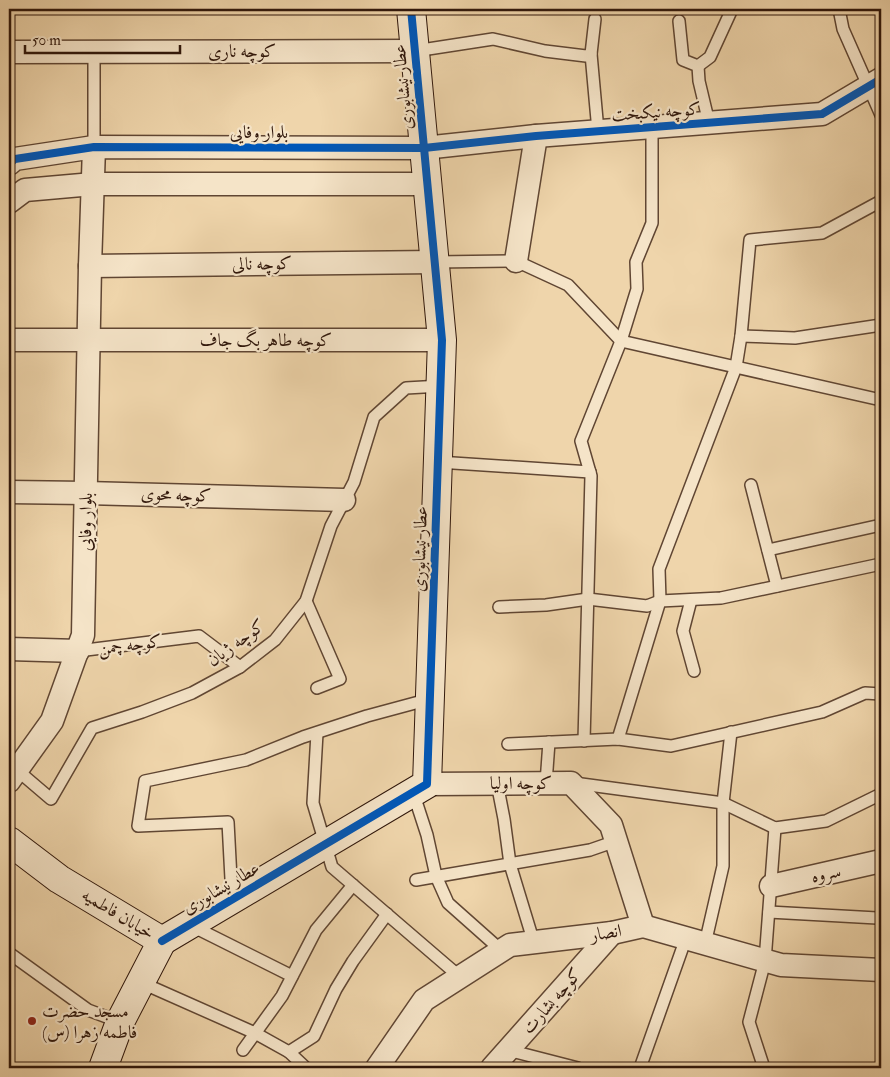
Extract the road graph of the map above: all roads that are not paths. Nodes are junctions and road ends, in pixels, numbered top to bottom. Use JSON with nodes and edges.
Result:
{"nodes":[{"id":1,"x":411,"y":9,"type":"edge"},
{"id":2,"x":732,"y":9,"type":"edge"},
{"id":3,"x":839,"y":9,"type":"edge"},
{"id":4,"x":595,"y":19,"type":"dead end"},
{"id":5,"x":678,"y":21,"type":"dead end"},
{"id":6,"x":415,"y":50,"type":"junction"},
{"id":7,"x":9,"y":52,"type":"edge"},
{"id":8,"x":94,"y":52,"type":"junction"},
{"id":9,"x":591,"y":54,"type":"junction"},
{"id":10,"x":698,"y":66,"type":"junction"},
{"id":11,"x":875,"y":83,"type":"edge"},
{"id":12,"x":881,"y":115,"type":"edge"},
{"id":13,"x":709,"y":123,"type":"junction"},
{"id":14,"x":652,"y":127,"type":"junction"},
{"id":15,"x":598,"y":131,"type":"junction"},
{"id":16,"x":536,"y":136,"type":"junction"},
{"id":17,"x":94,"y":147,"type":"junction"},
{"id":18,"x":424,"y":148,"type":"junction"},
{"id":19,"x":9,"y":164,"type":"edge"},
{"id":20,"x":93,"y":184,"type":"junction"},
{"id":21,"x":427,"y":184,"type":"junction"},
{"id":22,"x":881,"y":201,"type":"edge"},
{"id":23,"x":9,"y":202,"type":"edge"},
{"id":24,"x":516,"y":261,"type":"junction"},
{"id":25,"x":435,"y":262,"type":"junction"},
{"id":26,"x":90,"y":266,"type":"junction"},
{"id":27,"x":881,"y":325,"type":"edge"},
{"id":28,"x":741,"y":336,"type":"junction"},
{"id":29,"x":9,"y":340,"type":"edge"},
{"id":30,"x":90,"y":340,"type":"junction"},
{"id":31,"x":442,"y":340,"type":"junction"},
{"id":32,"x":620,"y":341,"type":"junction"},
{"id":33,"x":736,"y":367,"type":"junction"},
{"id":34,"x":441,"y":386,"type":"junction"},
{"id":35,"x":881,"y":400,"type":"edge"},
{"id":36,"x":438,"y":462,"type":"junction"},
{"id":37,"x":590,"y":472,"type":"junction"},
{"id":38,"x":751,"y":485,"type":"dead end"},
{"id":39,"x":9,"y":492,"type":"edge"},
{"id":40,"x":86,"y":493,"type":"junction"},
{"id":41,"x":344,"y":500,"type":"junction"},
{"id":42,"x":881,"y":525,"type":"edge"},
{"id":43,"x":768,"y":550,"type":"junction"},
{"id":44,"x":881,"y":564,"type":"edge"},
{"id":45,"x":777,"y":586,"type":"junction"},
{"id":46,"x":588,"y":599,"type":"junction"},
{"id":47,"x":691,"y":600,"type":"junction"},
{"id":48,"x":306,"y":601,"type":"junction"},
{"id":49,"x":660,"y":602,"type":"junction"},
{"id":50,"x":499,"y":607,"type":"dead end"},
{"id":51,"x":9,"y":649,"type":"edge"},
{"id":52,"x":78,"y":651,"type":"junction"},
{"id":53,"x":240,"y":667,"type":"junction"},
{"id":54,"x":694,"y":671,"type":"dead end"},
{"id":55,"x":317,"y":688,"type":"dead end"},
{"id":56,"x":881,"y":694,"type":"edge"},
{"id":57,"x":430,"y":700,"type":"junction"},
{"id":58,"x":731,"y":732,"type":"junction"},
{"id":59,"x":317,"y":733,"type":"junction"},
{"id":60,"x":618,"y":739,"type":"junction"},
{"id":61,"x":584,"y":741,"type":"junction"},
{"id":62,"x":549,"y":742,"type":"junction"},
{"id":63,"x":508,"y":744,"type":"dead end"},
{"id":64,"x":13,"y":776,"type":"edge"},
{"id":65,"x":497,"y":783,"type":"junction"},
{"id":66,"x":546,"y":783,"type":"junction"},
{"id":67,"x":571,"y":783,"type":"junction"},
{"id":68,"x":420,"y":788,"type":"junction"},
{"id":69,"x":881,"y":794,"type":"edge"},
{"id":70,"x":723,"y":803,"type":"junction"},
{"id":71,"x":775,"y":828,"type":"junction"},
{"id":72,"x":9,"y":841,"type":"edge"},
{"id":73,"x":616,"y":841,"type":"junction"},
{"id":74,"x":326,"y":844,"type":"junction"},
{"id":75,"x":881,"y":861,"type":"edge"},
{"id":76,"x":510,"y":864,"type":"junction"},
{"id":77,"x":436,"y":876,"type":"junction"},
{"id":78,"x":416,"y":880,"type":"dead end"},
{"id":79,"x":352,"y":885,"type":"junction"},
{"id":80,"x":771,"y":886,"type":"junction"},
{"id":81,"x":232,"y":899,"type":"junction"},
{"id":82,"x":769,"y":912,"type":"junction"},
{"id":83,"x":387,"y":914,"type":"junction"},
{"id":84,"x":881,"y":917,"type":"edge"},
{"id":85,"x":189,"y":924,"type":"junction"},
{"id":86,"x":643,"y":926,"type":"junction"},
{"id":87,"x":612,"y":933,"type":"junction"},
{"id":88,"x":162,"y":941,"type":"junction"},
{"id":89,"x":695,"y":941,"type":"junction"},
{"id":90,"x":534,"y":943,"type":"junction"},
{"id":91,"x":502,"y":951,"type":"junction"},
{"id":92,"x":9,"y":952,"type":"edge"},
{"id":93,"x":765,"y":961,"type":"junction"},
{"id":94,"x":881,"y":970,"type":"edge"},
{"id":95,"x":292,"y":976,"type":"junction"},
{"id":96,"x":460,"y":977,"type":"junction"},
{"id":97,"x":140,"y":982,"type":"junction"},
{"id":98,"x":120,"y":1022,"type":"junction"},
{"id":99,"x":256,"y":1033,"type":"junction"},
{"id":100,"x":243,"y":1050,"type":"dead end"},
{"id":101,"x":508,"y":1050,"type":"junction"},
{"id":102,"x":289,"y":1052,"type":"junction"},
{"id":103,"x":551,"y":1064,"type":"edge"},
{"id":104,"x":103,"y":1068,"type":"edge"},
{"id":105,"x":306,"y":1068,"type":"edge"},
{"id":106,"x":377,"y":1068,"type":"edge"},
{"id":107,"x":492,"y":1068,"type":"edge"},
{"id":108,"x":578,"y":1068,"type":"edge"},
{"id":109,"x":640,"y":1068,"type":"edge"},
{"id":110,"x":764,"y":1068,"type":"edge"}],
"edges":[{"from":1,"to":6,"type":"street","name":"عطار نیشابوری"},
{"from":2,"to":10,"type":"lane"},
{"from":3,"to":11,"type":"lane"},
{"from":4,"to":9,"type":"lane"},
{"from":5,"to":10,"type":"lane"},
{"from":6,"to":8,"type":"street","name":"کوچه ناری"},
{"from":6,"to":9,"type":"lane"},
{"from":6,"to":18,"type":"street","name":"عطار نیشابوری"},
{"from":7,"to":8,"type":"street","name":"کوچه ناری"},
{"from":8,"to":17,"type":"lane"},
{"from":9,"to":15,"type":"lane"},
{"from":10,"to":13,"type":"lane"},
{"from":11,"to":12,"type":"lane"},
{"from":11,"to":13,"type":"street","name":"کوچه نیکبخت"},
{"from":13,"to":14,"type":"street","name":"کوچه نیکبخت"},
{"from":14,"to":15,"type":"street","name":"کوچه نیکبخت"},
{"from":14,"to":32,"type":"lane"},
{"from":15,"to":16,"type":"street","name":"کوچه نیکبخت"},
{"from":16,"to":18,"type":"street","name":"کوچه نیکبخت"},
{"from":16,"to":24,"type":"street"},
{"from":17,"to":18,"type":"street","name":"بلوار وفایی"},
{"from":17,"to":19,"type":"street"},
{"from":17,"to":20,"type":"street","name":"بلوار وفایی"},
{"from":18,"to":21,"type":"street","name":"عطار نیشابوری"},
{"from":20,"to":21,"type":"street"},
{"from":20,"to":23,"type":"street"},
{"from":20,"to":26,"type":"street","name":"بلوار وفایی"},
{"from":21,"to":25,"type":"street","name":"عطار نیشابوری"},
{"from":22,"to":28,"type":"lane"},
{"from":24,"to":25,"type":"lane"},
{"from":24,"to":32,"type":"lane"},
{"from":25,"to":26,"type":"street","name":"کوچه نالی"},
{"from":25,"to":31,"type":"street","name":"عطار نیشابوری"},
{"from":26,"to":30,"type":"street","name":"بلوار وفایی"},
{"from":27,"to":28,"type":"lane"},
{"from":28,"to":33,"type":"lane"},
{"from":29,"to":30,"type":"street","name":"کوچه طاهر بگ جاف"},
{"from":30,"to":31,"type":"street","name":"کوچه طاهر بگ جاف"},
{"from":30,"to":40,"type":"street","name":"بلوار وفایی"},
{"from":31,"to":34,"type":"street","name":"عطار نیشابوری"},
{"from":32,"to":33,"type":"lane"},
{"from":32,"to":37,"type":"lane"},
{"from":33,"to":35,"type":"lane"},
{"from":33,"to":49,"type":"lane"},
{"from":34,"to":36,"type":"street","name":"عطار نیشابوری"},
{"from":34,"to":41,"type":"lane","name":"کوچه ژیان"},
{"from":36,"to":37,"type":"lane"},
{"from":36,"to":57,"type":"street","name":"عطار نیشابوری"},
{"from":37,"to":46,"type":"lane"},
{"from":38,"to":43,"type":"lane"},
{"from":39,"to":40,"type":"street","name":"کوچه محوی"},
{"from":40,"to":41,"type":"street","name":"کوچه محوی"},
{"from":40,"to":52,"type":"street","name":"بلوار وفایی"},
{"from":41,"to":48,"type":"lane","name":"کوچه ژیان"},
{"from":42,"to":43,"type":"lane"},
{"from":43,"to":45,"type":"lane"},
{"from":44,"to":45,"type":"lane"},
{"from":45,"to":47,"type":"lane"},
{"from":46,"to":49,"type":"lane"},
{"from":46,"to":50,"type":"lane"},
{"from":46,"to":61,"type":"lane"},
{"from":47,"to":49,"type":"lane"},
{"from":47,"to":54,"type":"lane"},
{"from":48,"to":53,"type":"lane","name":"کوچه ژیان"},
{"from":48,"to":55,"type":"lane"},
{"from":49,"to":60,"type":"lane"},
{"from":51,"to":52,"type":"street","name":"کوچه چمن"},
{"from":52,"to":53,"type":"lane","name":"کوچه چمن"},
{"from":52,"to":64,"type":"street","name":"بلوار وفایی"},
{"from":53,"to":64,"type":"lane","name":"کوچه ژیان"},
{"from":56,"to":58,"type":"lane"},
{"from":57,"to":59,"type":"lane"},
{"from":57,"to":68,"type":"street","name":"عطار نیشابوری"},
{"from":58,"to":60,"type":"lane"},
{"from":58,"to":70,"type":"lane"},
{"from":59,"to":74,"type":"lane"},
{"from":59,"to":81,"type":"lane"},
{"from":60,"to":61,"type":"lane"},
{"from":61,"to":62,"type":"lane"},
{"from":62,"to":63,"type":"lane"},
{"from":62,"to":66,"type":"lane"},
{"from":65,"to":66,"type":"street","name":"کوچه اولیا"},
{"from":65,"to":68,"type":"street","name":"کوچه اولیا"},
{"from":65,"to":76,"type":"lane"},
{"from":66,"to":67,"type":"street","name":"کوچه اولیا"},
{"from":67,"to":70,"type":"lane"},
{"from":67,"to":73,"type":"street","name":"کوچه اولیا"},
{"from":68,"to":74,"type":"street","name":"عطار نیشابوری"},
{"from":68,"to":77,"type":"lane"},
{"from":69,"to":71,"type":"lane"},
{"from":70,"to":71,"type":"lane"},
{"from":70,"to":89,"type":"lane"},
{"from":71,"to":80,"type":"lane"},
{"from":72,"to":88,"type":"street","name":"خیابان فاطمیه"},
{"from":73,"to":76,"type":"lane"},
{"from":73,"to":86,"type":"street","name":"کوچه اولیا"},
{"from":74,"to":79,"type":"lane"},
{"from":74,"to":81,"type":"street","name":"عطار نیشابوری"},
{"from":75,"to":80,"type":"street","name":"سروه"},
{"from":76,"to":77,"type":"lane"},
{"from":76,"to":90,"type":"lane"},
{"from":77,"to":78,"type":"lane"},
{"from":77,"to":91,"type":"lane"},
{"from":79,"to":83,"type":"lane"},
{"from":79,"to":95,"type":"lane"},
{"from":80,"to":82,"type":"lane"},
{"from":81,"to":85,"type":"street","name":"عطار نیشابوری"},
{"from":82,"to":84,"type":"lane"},
{"from":82,"to":93,"type":"lane"},
{"from":83,"to":96,"type":"lane"},
{"from":83,"to":102,"type":"lane"},
{"from":85,"to":88,"type":"street","name":"عطار نیشابوری"},
{"from":85,"to":95,"type":"lane"},
{"from":86,"to":87,"type":"street","name":"انصار"},
{"from":86,"to":89,"type":"street","name":"انصار"},
{"from":87,"to":90,"type":"street","name":"انصار"},
{"from":87,"to":101,"type":"street","name":"کوچه بشارت"},
{"from":88,"to":97,"type":"street","name":"خیابان فاطمیه"},
{"from":89,"to":93,"type":"street","name":"انصار"},
{"from":89,"to":109,"type":"lane"},
{"from":90,"to":91,"type":"street","name":"انصار"},
{"from":91,"to":96,"type":"street","name":"انصار"},
{"from":92,"to":98,"type":"lane"},
{"from":93,"to":94,"type":"street","name":"انصار"},
{"from":93,"to":110,"type":"lane"},
{"from":95,"to":99,"type":"lane"},
{"from":96,"to":106,"type":"street","name":"انصار"},
{"from":97,"to":98,"type":"street","name":"خیابان فاطمیه"},
{"from":97,"to":99,"type":"lane"},
{"from":98,"to":104,"type":"street","name":"خیابان فاطمیه"},
{"from":99,"to":100,"type":"lane"},
{"from":99,"to":102,"type":"lane"},
{"from":101,"to":103,"type":"lane"},
{"from":101,"to":107,"type":"street","name":"کوچه بشارت"},
{"from":102,"to":105,"type":"lane"},
{"from":103,"to":108,"type":"lane"}]}
